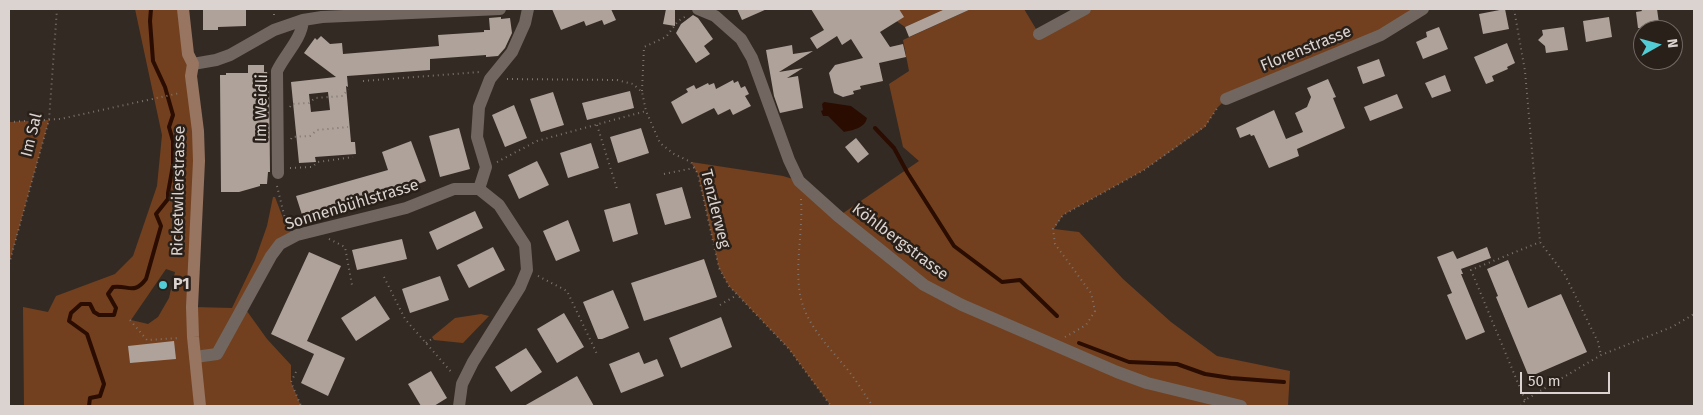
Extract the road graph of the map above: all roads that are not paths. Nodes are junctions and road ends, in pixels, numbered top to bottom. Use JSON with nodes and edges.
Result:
{"nodes":[{"id":1,"x":183,"y":9,"type":"edge"},
{"id":2,"x":500,"y":9,"type":"edge"},
{"id":3,"x":528,"y":9,"type":"edge"},
{"id":4,"x":698,"y":9,"type":"edge"},
{"id":5,"x":1085,"y":9,"type":"edge"},
{"id":6,"x":1423,"y":9,"type":"edge"},
{"id":7,"x":303,"y":20,"type":"junction"},
{"id":8,"x":1039,"y":34,"type":"dead end"},
{"id":9,"x":193,"y":64,"type":"junction"},
{"id":10,"x":1226,"y":100,"type":"road end"},
{"id":11,"x":278,"y":170,"type":"road end"},
{"id":12,"x":479,"y":189,"type":"junction"},
{"id":13,"x":195,"y":358,"type":"junction"},
{"id":14,"x":200,"y":406,"type":"edge"},
{"id":15,"x":459,"y":406,"type":"edge"},
{"id":16,"x":1241,"y":406,"type":"edge"}],
"edges":[{"from":1,"to":9,"type":"street","name":"Ricketwilerstrasse"},
{"from":2,"to":7,"type":"street"},
{"from":3,"to":12,"type":"street"},
{"from":4,"to":16,"type":"street","name":"Köhlbergstrasse"},
{"from":5,"to":8,"type":"street"},
{"from":6,"to":10,"type":"street","name":"Florenstrasse"},
{"from":7,"to":9,"type":"street"},
{"from":7,"to":11,"type":"street","name":"Im Weidli"},
{"from":9,"to":13,"type":"street","name":"Ricketwilerstrasse"},
{"from":12,"to":13,"type":"street","name":"Sonnenbühlstrasse"},
{"from":12,"to":15,"type":"street"},
{"from":13,"to":14,"type":"street","name":"Ricketwilerstrasse"}]}
